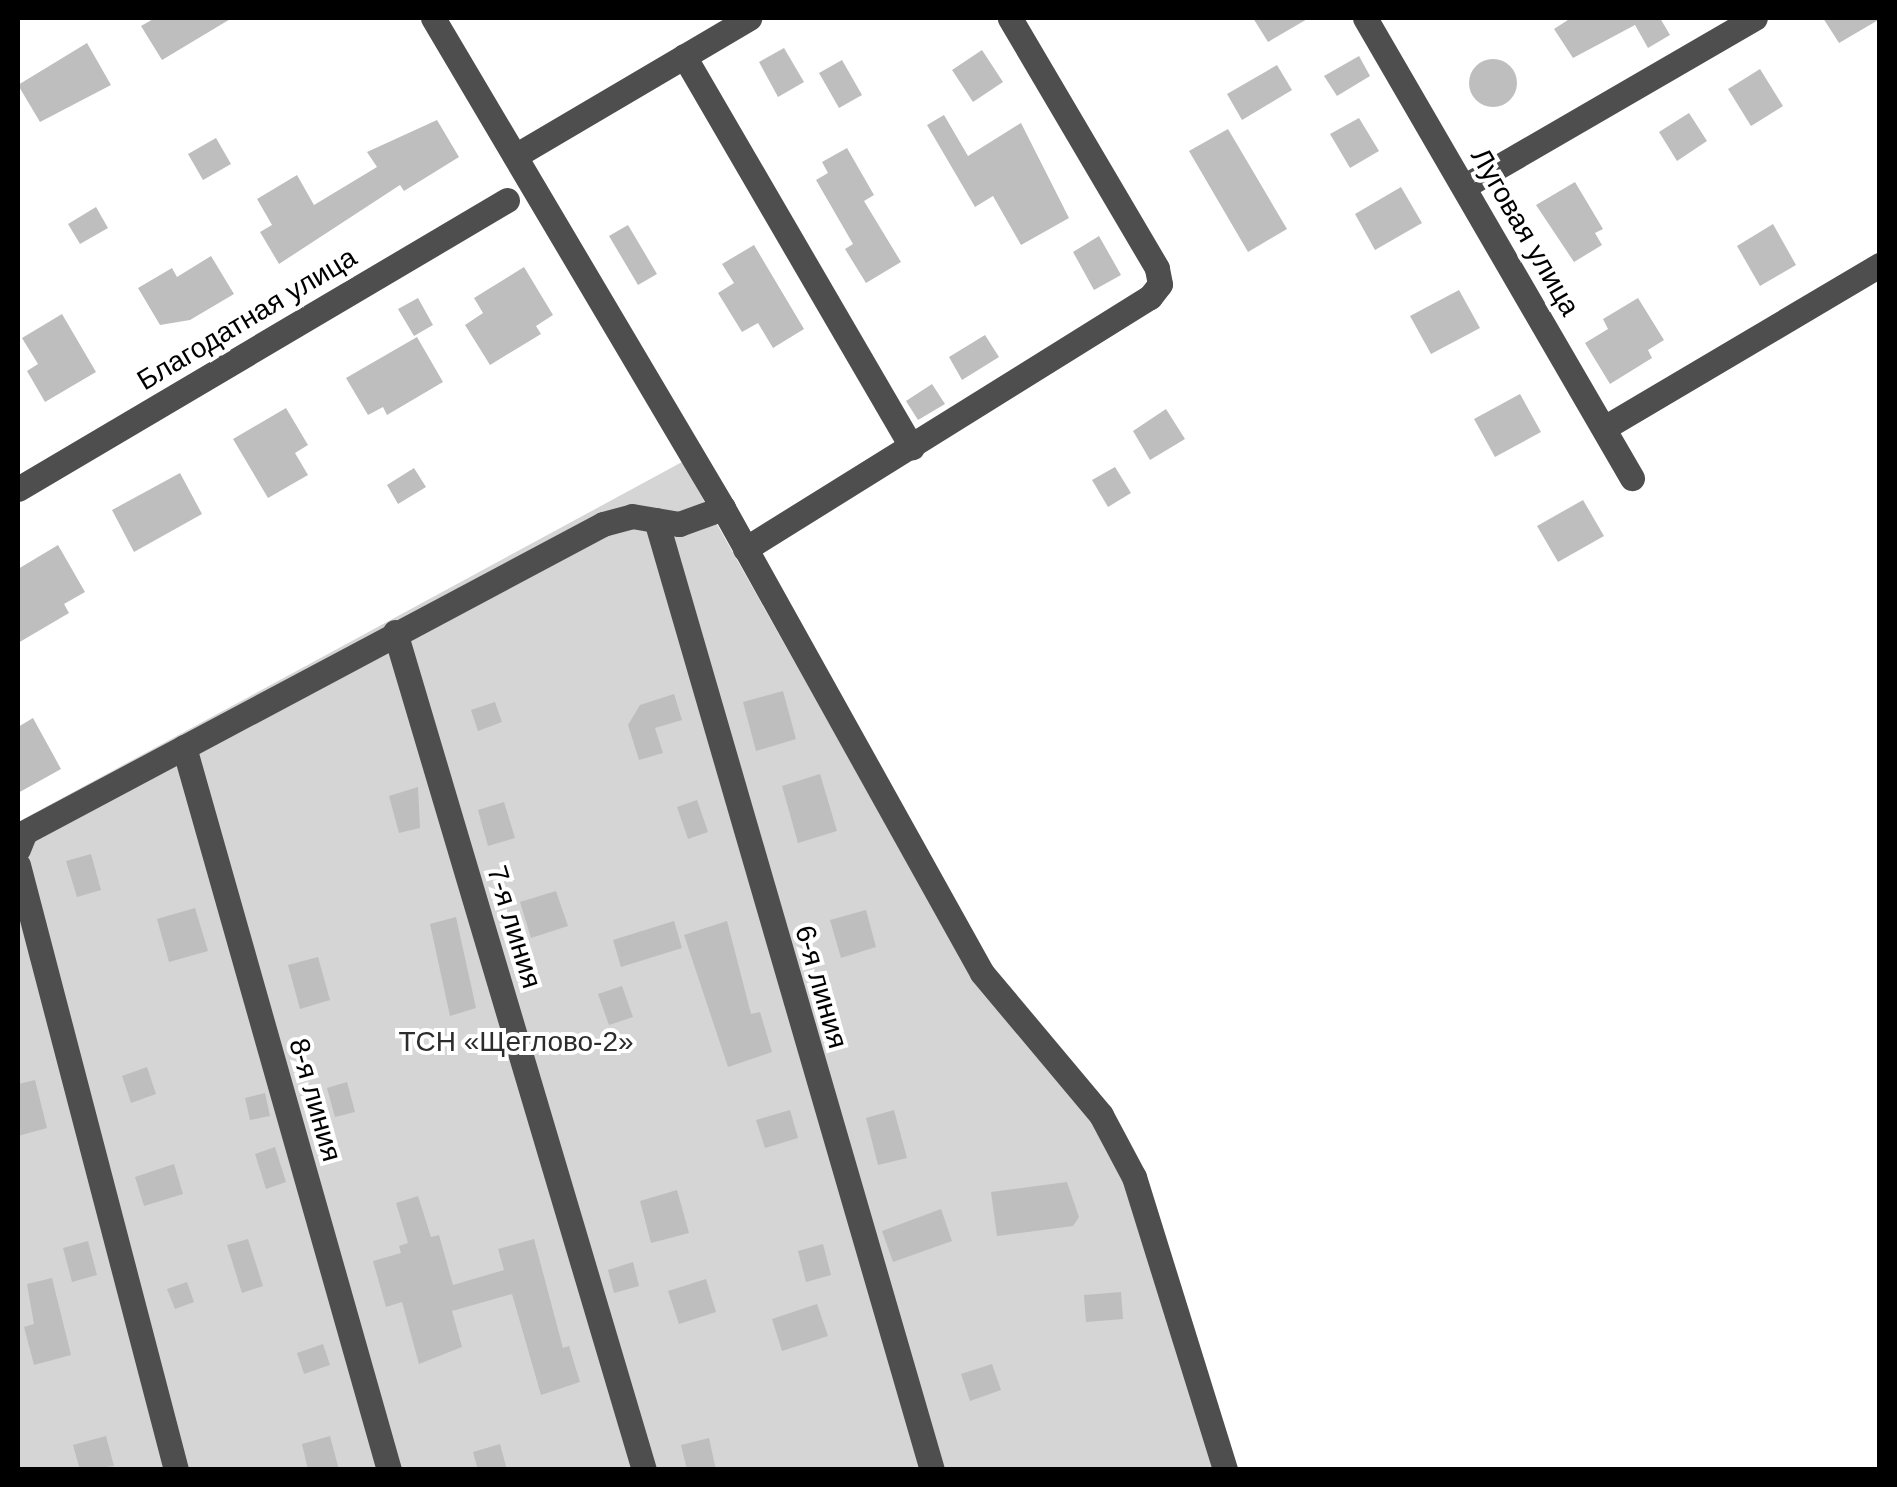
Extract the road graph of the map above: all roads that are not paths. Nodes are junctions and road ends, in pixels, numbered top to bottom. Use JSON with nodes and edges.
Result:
{"nodes":[{"id":1,"x":433,"y":18,"type":"edge"},
{"id":2,"x":748,"y":18,"type":"edge"},
{"id":3,"x":1010,"y":18,"type":"edge"},
{"id":4,"x":1365,"y":18,"type":"edge"},
{"id":5,"x":1754,"y":18,"type":"edge"},
{"id":6,"x":684,"y":56,"type":"junction"},
{"id":7,"x":514,"y":156,"type":"junction"},
{"id":8,"x":1464,"y":186,"type":"junction"},
{"id":9,"x":506,"y":200,"type":"dead end"},
{"id":10,"x":1880,"y":265,"type":"edge"},
{"id":11,"x":1604,"y":428,"type":"junction"},
{"id":12,"x":912,"y":448,"type":"junction"},
{"id":13,"x":1632,"y":478,"type":"dead end"},
{"id":14,"x":18,"y":489,"type":"edge"},
{"id":15,"x":723,"y":508,"type":"junction"},
{"id":16,"x":656,"y":520,"type":"junction"},
{"id":17,"x":745,"y":548,"type":"junction"},
{"id":18,"x":396,"y":632,"type":"junction"},
{"id":19,"x":184,"y":746,"type":"junction"},
{"id":20,"x":18,"y":849,"type":"edge"},
{"id":21,"x":18,"y":865,"type":"edge"},
{"id":22,"x":176,"y":1470,"type":"edge"},
{"id":23,"x":389,"y":1470,"type":"edge"},
{"id":24,"x":644,"y":1470,"type":"edge"},
{"id":25,"x":932,"y":1470,"type":"edge"},
{"id":26,"x":1225,"y":1470,"type":"edge"}],
"edges":[{"from":1,"to":7,"type":"street"},
{"from":2,"to":6,"type":"street"},
{"from":3,"to":12,"type":"street"},
{"from":4,"to":8,"type":"street","name":"Луговая улица"},
{"from":5,"to":8,"type":"street"},
{"from":6,"to":7,"type":"street"},
{"from":6,"to":12,"type":"street"},
{"from":7,"to":15,"type":"street"},
{"from":8,"to":11,"type":"street","name":"Луговая улица"},
{"from":9,"to":14,"type":"street","name":"Благодатная улица"},
{"from":10,"to":11,"type":"street"},
{"from":11,"to":13,"type":"street","name":"Луговая улица"},
{"from":12,"to":17,"type":"street"},
{"from":15,"to":16,"type":"street"},
{"from":15,"to":17,"type":"street"},
{"from":16,"to":18,"type":"street"},
{"from":16,"to":25,"type":"street","name":"6-я линия"},
{"from":17,"to":26,"type":"street"},
{"from":18,"to":19,"type":"street"},
{"from":18,"to":24,"type":"street","name":"7-я линия"},
{"from":19,"to":20,"type":"street"},
{"from":19,"to":23,"type":"street","name":"8-я линия"},
{"from":21,"to":22,"type":"street"}]}
